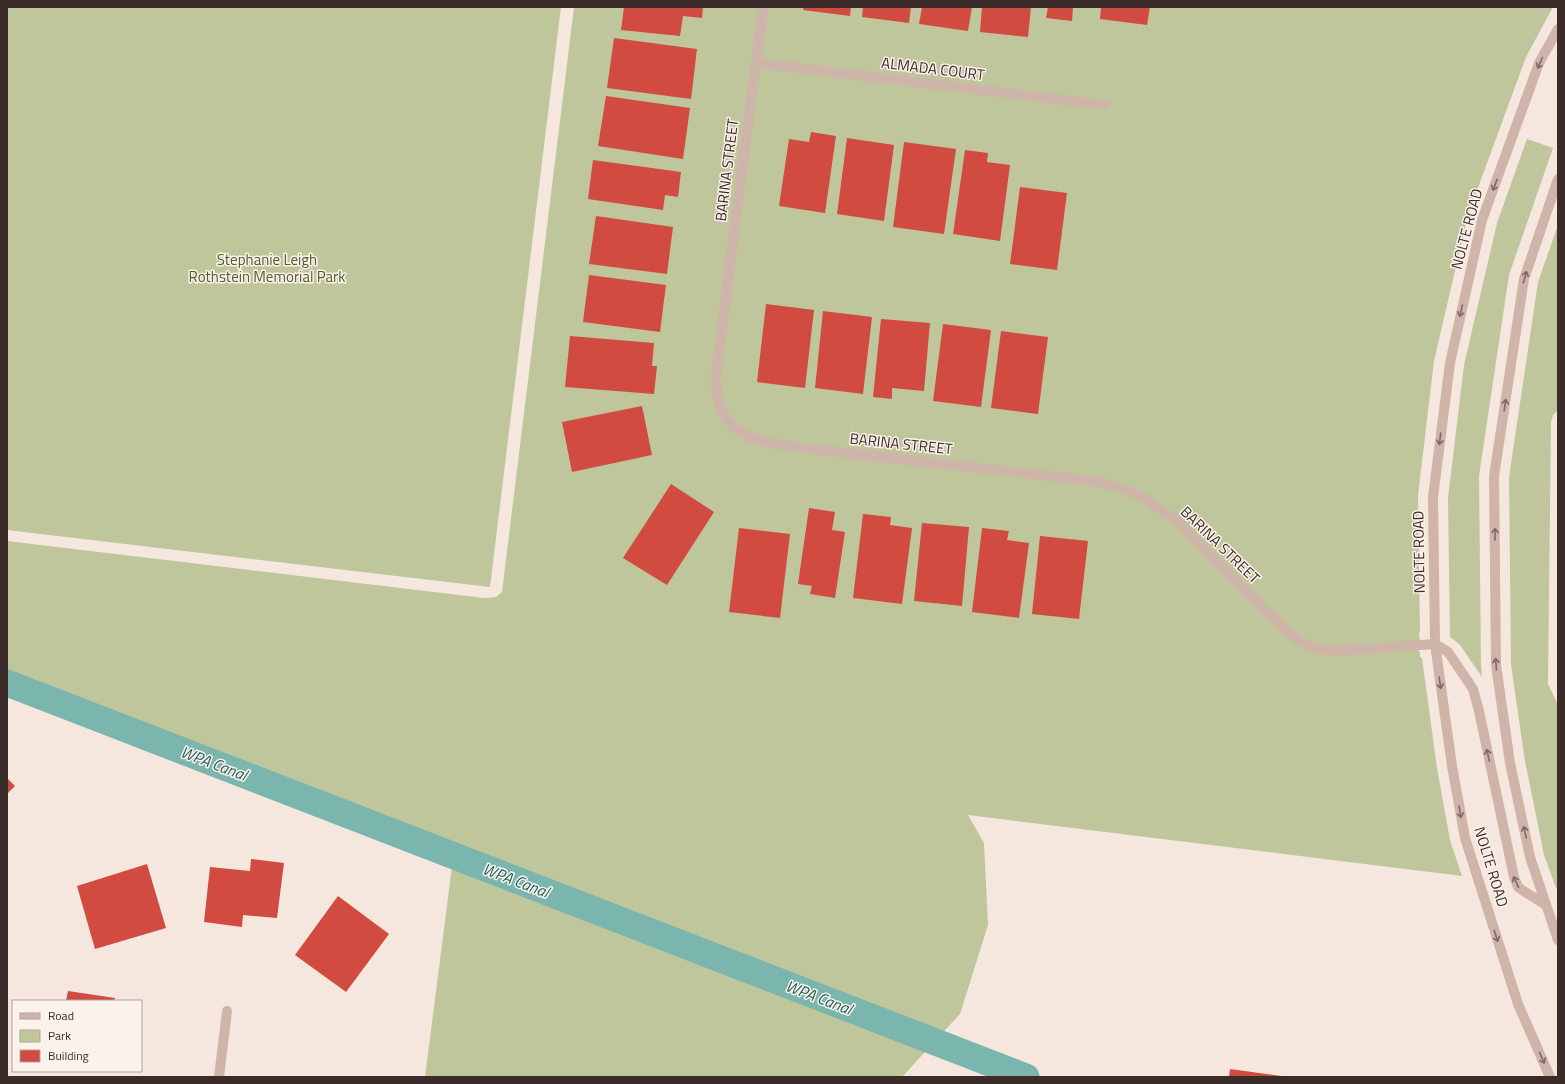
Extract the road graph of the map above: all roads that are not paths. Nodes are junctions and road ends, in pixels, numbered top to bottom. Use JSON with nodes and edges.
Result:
{"nodes":[{"id":1,"x":763,"y":7,"type":"edge"},
{"id":2,"x":1558,"y":29,"type":"edge"},
{"id":3,"x":756,"y":64,"type":"junction"},
{"id":4,"x":1106,"y":105,"type":"dead end"},
{"id":5,"x":1558,"y":179,"type":"edge"},
{"id":6,"x":1435,"y":644,"type":"junction"},
{"id":7,"x":1546,"y":905,"type":"junction"},
{"id":8,"x":1558,"y":940,"type":"edge"},
{"id":9,"x":227,"y":1011,"type":"dead end"},
{"id":10,"x":219,"y":1077,"type":"edge"},
{"id":11,"x":1550,"y":1077,"type":"edge"}],
"edges":[{"from":1,"to":3,"type":"street","name":"BARINA STREET"},
{"from":2,"to":6,"type":"street","name":"NOLTE ROAD","one_way":true},
{"from":3,"to":4,"type":"street","name":"ALMADA COURT"},
{"from":3,"to":6,"type":"street","name":"BARINA STREET"},
{"from":7,"to":5,"type":"street","one_way":true},
{"from":7,"to":6,"type":"street","one_way":true},
{"from":6,"to":11,"type":"street","name":"NOLTE ROAD","one_way":true},
{"from":7,"to":8,"type":"street"},
{"from":9,"to":10,"type":"street"}]}
